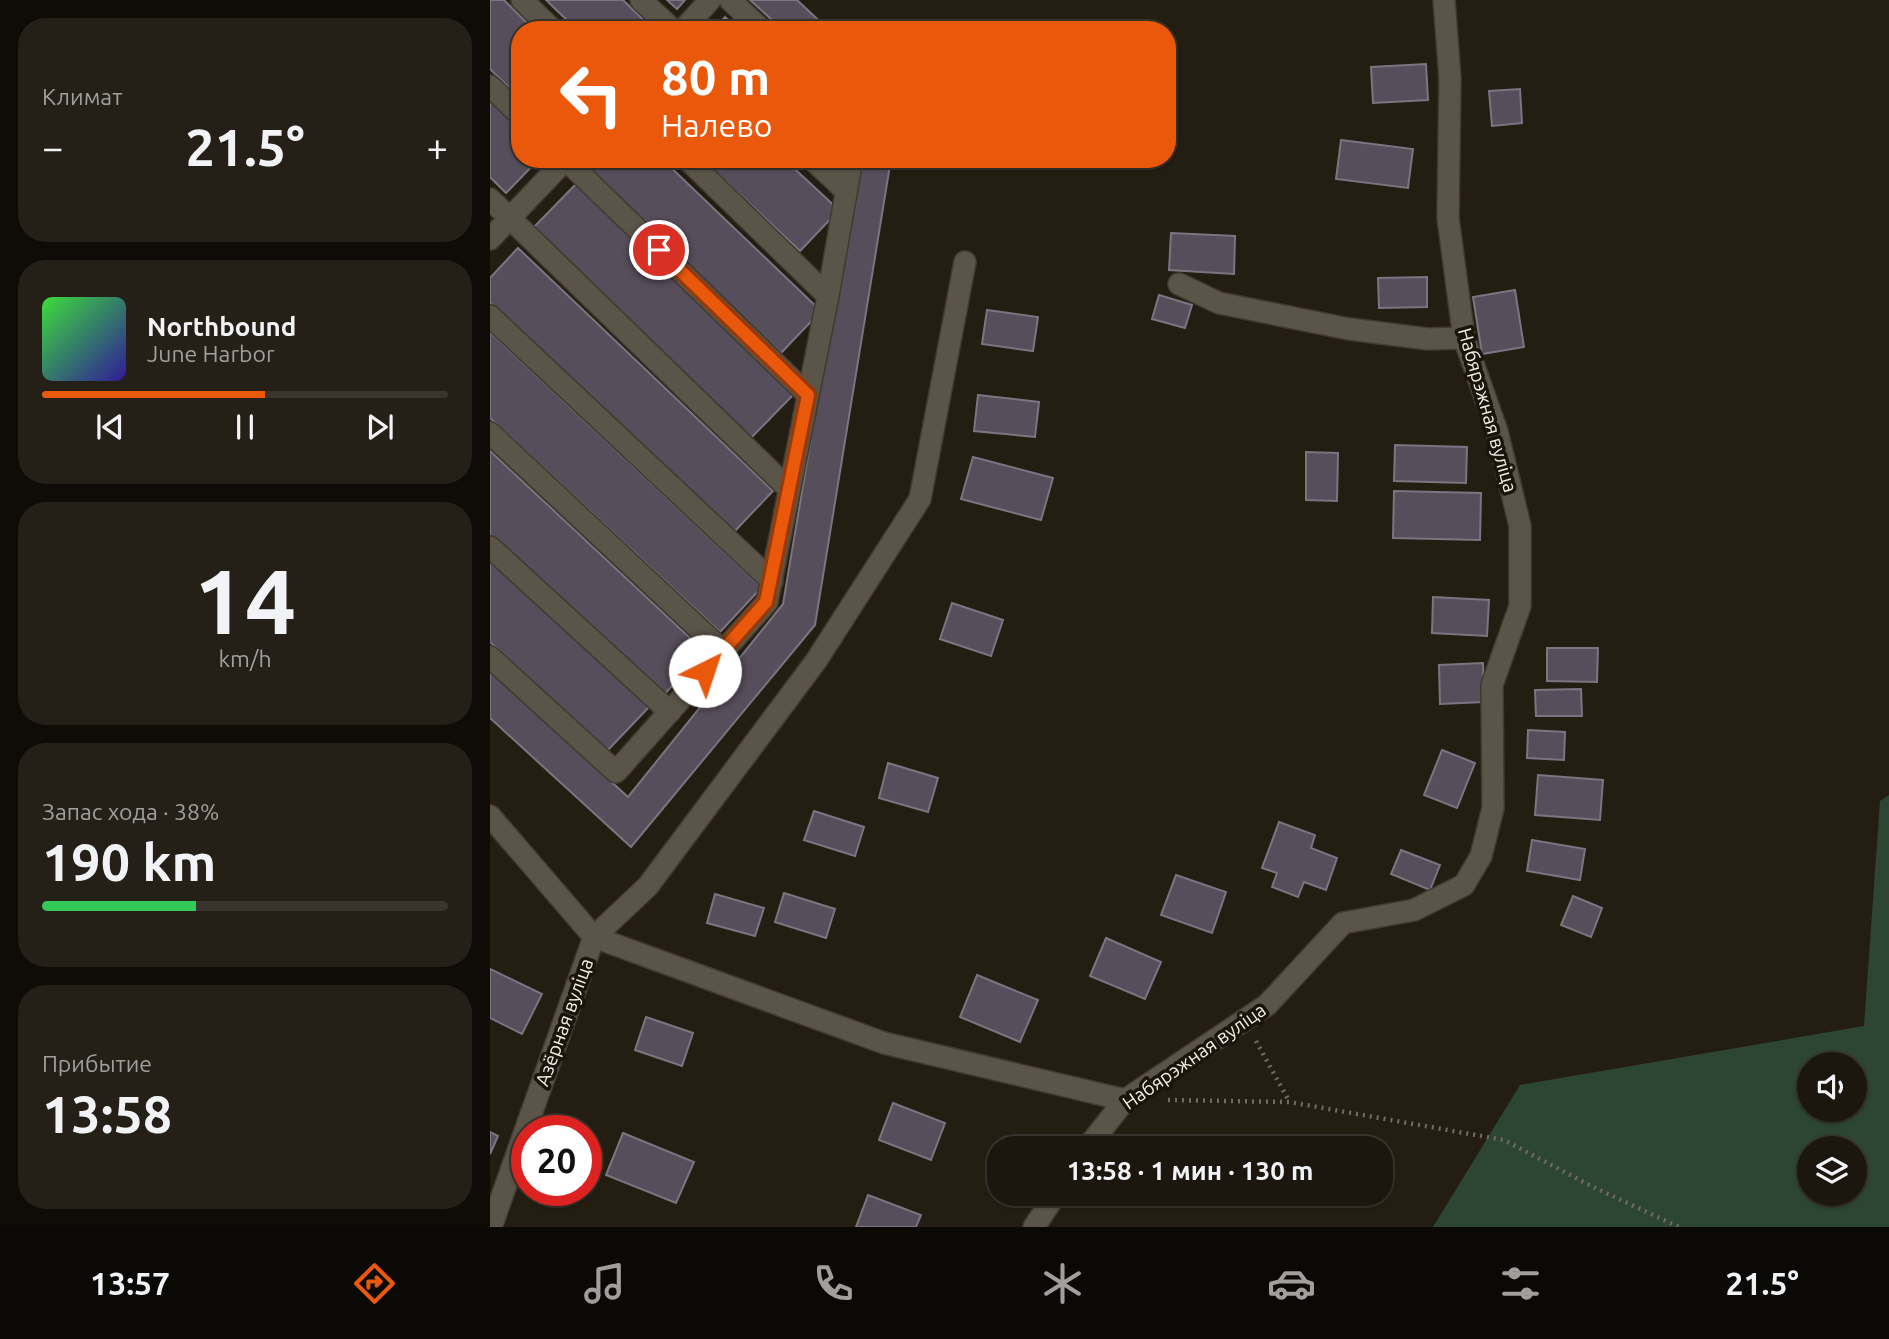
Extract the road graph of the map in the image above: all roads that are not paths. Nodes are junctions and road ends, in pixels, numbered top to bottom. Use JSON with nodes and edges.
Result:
{"nodes":[{"id":1,"x":523,"y":0,"type":"edge"},
{"id":2,"x":641,"y":0,"type":"edge"},
{"id":3,"x":710,"y":0,"type":"edge"},
{"id":4,"x":730,"y":0,"type":"edge"},
{"id":5,"x":1444,"y":0,"type":"edge"},
{"id":6,"x":545,"y":21,"type":"edge"},
{"id":7,"x":663,"y":21,"type":"edge"},
{"id":8,"x":691,"y":21,"type":"edge"},
{"id":9,"x":752,"y":21,"type":"edge"},
{"id":10,"x":490,"y":86,"type":"edge"},
{"id":11,"x":511,"y":106,"type":"edge"},
{"id":12,"x":557,"y":168,"type":"edge"},
{"id":13,"x":575,"y":168,"type":"edge"},
{"id":14,"x":696,"y":168,"type":"edge"},
{"id":15,"x":822,"y":168,"type":"edge"},
{"id":16,"x":850,"y":168,"type":"edge"},
{"id":17,"x":846,"y":191,"type":"junction"},
{"id":18,"x":490,"y":199,"type":"edge"},
{"id":19,"x":510,"y":218,"type":"junction"},
{"id":20,"x":490,"y":239,"type":"edge"},
{"id":21,"x":965,"y":262,"type":"dead end"},
{"id":22,"x":1180,"y":284,"type":"dead end"},
{"id":23,"x":828,"y":296,"type":"junction"},
{"id":24,"x":490,"y":316,"type":"edge"},
{"id":25,"x":1464,"y":338,"type":"junction"},
{"id":26,"x":808,"y":395,"type":"junction"},
{"id":27,"x":490,"y":433,"type":"edge"},
{"id":28,"x":789,"y":489,"type":"junction"},
{"id":29,"x":490,"y":547,"type":"edge"},
{"id":30,"x":772,"y":581,"type":"junction"},
{"id":31,"x":723,"y":651,"type":"junction"},
{"id":32,"x":490,"y":657,"type":"edge"},
{"id":33,"x":670,"y":712,"type":"junction"},
{"id":34,"x":490,"y":816,"type":"edge"},
{"id":35,"x":594,"y":937,"type":"junction"},
{"id":36,"x":1125,"y":1100,"type":"junction"},
{"id":37,"x":1096,"y":1136,"type":"edge"},
{"id":38,"x":1048,"y":1206,"type":"edge"},
{"id":39,"x":491,"y":1227,"type":"edge"},
{"id":40,"x":1034,"y":1227,"type":"edge"}],
"edges":[{"from":1,"to":6,"type":"street"},
{"from":2,"to":7,"type":"street"},
{"from":3,"to":8,"type":"street"},
{"from":4,"to":9,"type":"street"},
{"from":5,"to":25,"type":"street","name":"Набярэжная вуліца"},
{"from":10,"to":11,"type":"street"},
{"from":12,"to":19,"type":"street"},
{"from":13,"to":26,"type":"street"},
{"from":14,"to":23,"type":"street"},
{"from":15,"to":17,"type":"street"},
{"from":16,"to":17,"type":"street"},
{"from":17,"to":23,"type":"street"},
{"from":18,"to":19,"type":"street"},
{"from":19,"to":20,"type":"street"},
{"from":19,"to":28,"type":"street"},
{"from":21,"to":35,"type":"street"},
{"from":22,"to":25,"type":"street"},
{"from":23,"to":26,"type":"street"},
{"from":24,"to":30,"type":"street"},
{"from":25,"to":36,"type":"street","name":"Набярэжная вуліца"},
{"from":26,"to":28,"type":"street"},
{"from":27,"to":31,"type":"street"},
{"from":28,"to":30,"type":"street"},
{"from":29,"to":33,"type":"street"},
{"from":30,"to":31,"type":"street"},
{"from":31,"to":33,"type":"street"},
{"from":32,"to":33,"type":"street"},
{"from":34,"to":35,"type":"street"},
{"from":35,"to":36,"type":"street"},
{"from":35,"to":39,"type":"street","name":"Азёрная вуліца"},
{"from":36,"to":37,"type":"street","name":"Набярэжная вуліца"},
{"from":38,"to":40,"type":"street"}]}
